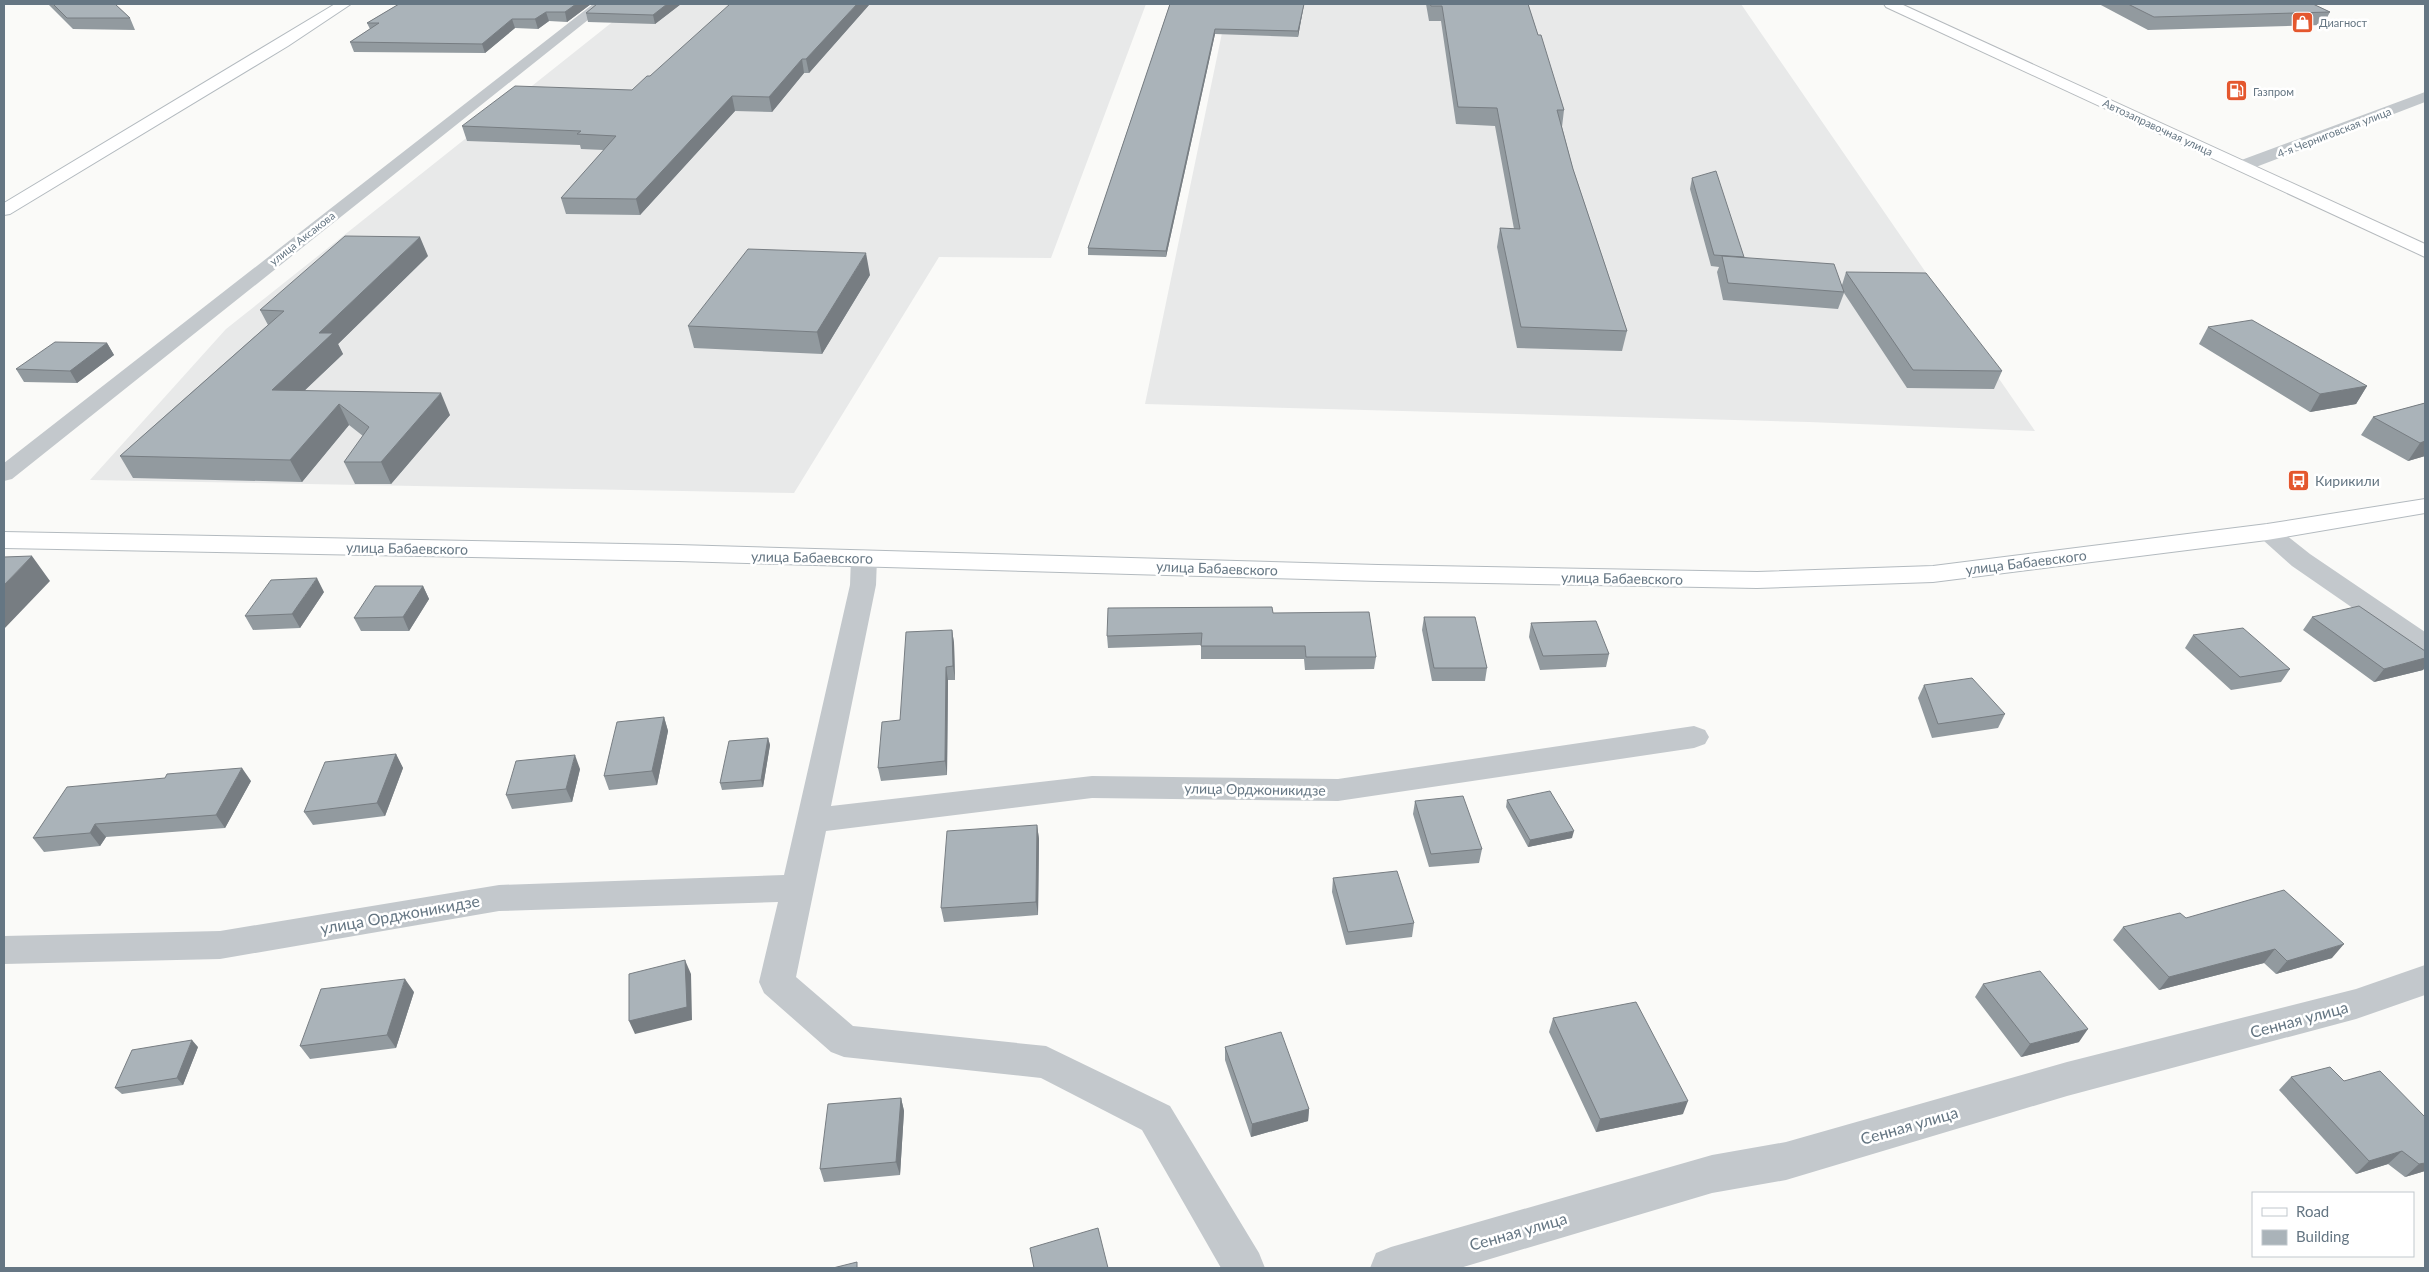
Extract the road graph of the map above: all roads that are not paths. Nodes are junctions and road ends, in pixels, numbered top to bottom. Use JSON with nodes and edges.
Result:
{"nodes":[{"id":1,"x":344,"y":4,"type":"edge"},
{"id":2,"x":601,"y":4,"type":"edge"},
{"id":3,"x":1891,"y":4,"type":"edge"},
{"id":4,"x":2425,"y":97,"type":"edge"},
{"id":5,"x":2242,"y":166,"type":"junction"},
{"id":6,"x":4,"y":210,"type":"edge"},
{"id":7,"x":2425,"y":251,"type":"edge"},
{"id":8,"x":4,"y":474,"type":"edge"},
{"id":9,"x":2425,"y":506,"type":"edge"},
{"id":10,"x":2267,"y":532,"type":"junction"},
{"id":11,"x":4,"y":540,"type":"edge"},
{"id":12,"x":864,"y":558,"type":"junction"},
{"id":13,"x":2425,"y":644,"type":"edge"},
{"id":14,"x":1694,"y":737,"type":"dead end"},
{"id":15,"x":814,"y":820,"type":"junction"},
{"id":16,"x":798,"y":888,"type":"junction"},
{"id":17,"x":4,"y":950,"type":"edge"},
{"id":18,"x":2425,"y":980,"type":"edge"},
{"id":19,"x":1244,"y":1268,"type":"edge"},
{"id":20,"x":1392,"y":1268,"type":"edge"}],
"edges":[{"from":1,"to":6,"type":"main road"},
{"from":2,"to":8,"type":"street","name":"улица Аксакова"},
{"from":3,"to":5,"type":"main road","name":"Автозаправочная улица"},
{"from":4,"to":5,"type":"street","name":"4-я Черниговская улица"},
{"from":5,"to":7,"type":"main road","name":"Автозаправочная улица"},
{"from":9,"to":10,"type":"main road","name":"улица Бабаевского"},
{"from":10,"to":12,"type":"main road","name":"улица Бабаевского"},
{"from":10,"to":13,"type":"street"},
{"from":11,"to":12,"type":"main road","name":"улица Бабаевского"},
{"from":12,"to":15,"type":"street"},
{"from":14,"to":15,"type":"street","name":"улица Орджоникидзе"},
{"from":15,"to":16,"type":"street"},
{"from":16,"to":17,"type":"street","name":"улица Орджоникидзе"},
{"from":16,"to":19,"type":"street"},
{"from":18,"to":20,"type":"street","name":"Сенная улица"}]}
